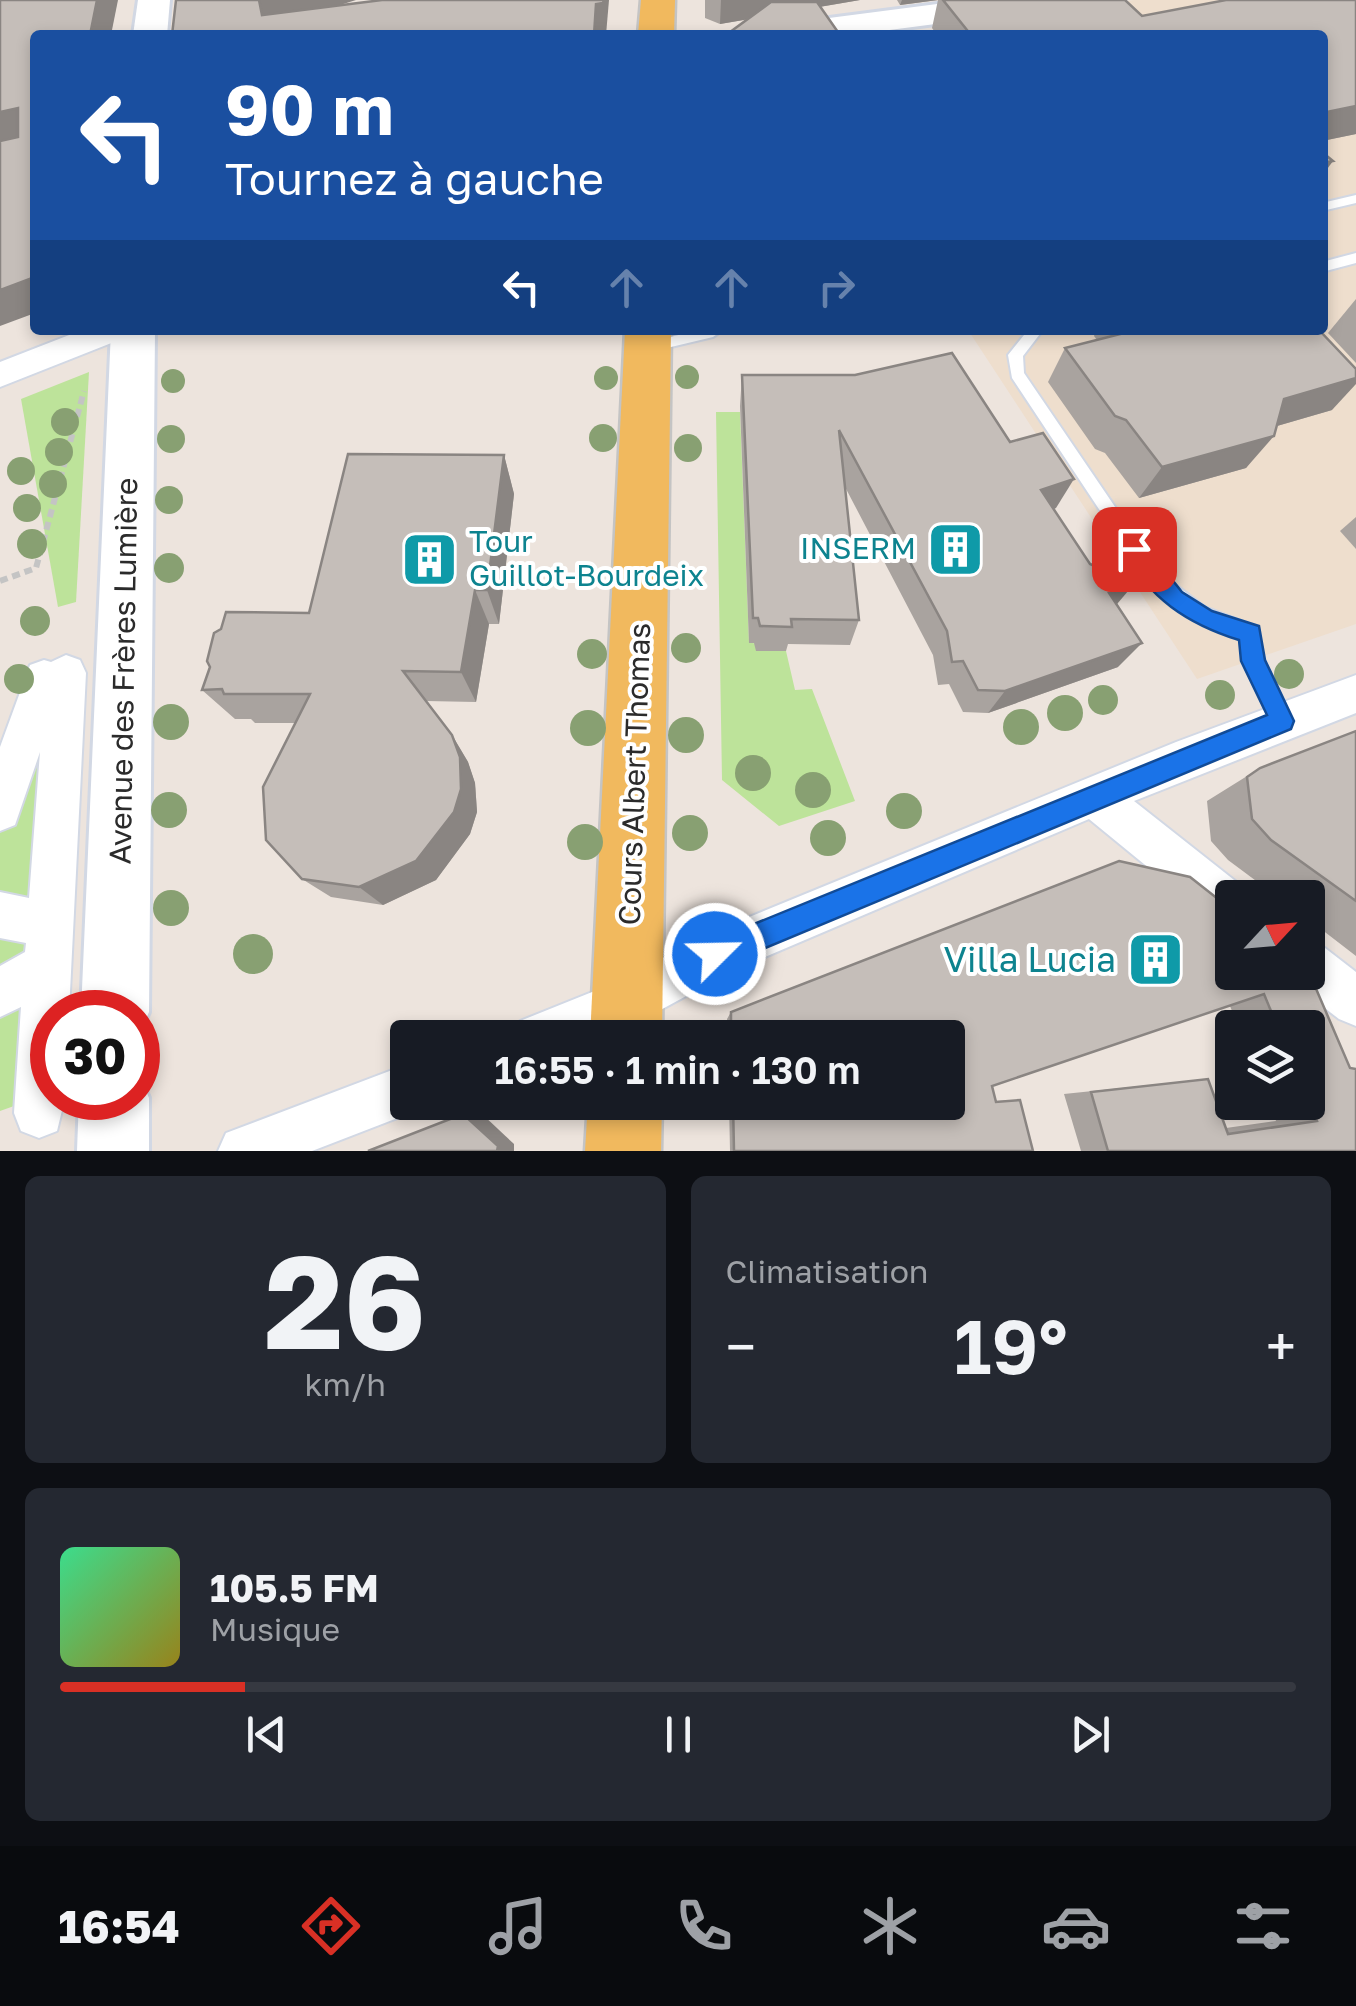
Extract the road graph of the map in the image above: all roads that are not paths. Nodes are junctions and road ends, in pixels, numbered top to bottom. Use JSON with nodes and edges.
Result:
{"nodes":[{"id":1,"x":154,"y":0,"type":"edge"},
{"id":2,"x":658,"y":0,"type":"edge"},
{"id":3,"x":1043,"y":0,"type":"edge"},
{"id":4,"x":151,"y":30,"type":"edge"},
{"id":5,"x":656,"y":30,"type":"edge"},
{"id":6,"x":812,"y":30,"type":"edge"},
{"id":7,"x":1356,"y":199,"type":"edge"},
{"id":8,"x":1328,"y":205,"type":"edge"},
{"id":9,"x":1356,"y":258,"type":"edge"},
{"id":10,"x":1328,"y":265,"type":"edge"},
{"id":11,"x":100,"y":335,"type":"edge"},
{"id":12,"x":133,"y":335,"type":"edge"},
{"id":13,"x":685,"y":335,"type":"edge"},
{"id":14,"x":1032,"y":335,"type":"edge"},
{"id":15,"x":648,"y":339,"type":"edge"},
{"id":16,"x":0,"y":375,"type":"edge"},
{"id":17,"x":1356,"y":694,"type":"edge"},
{"id":18,"x":1282,"y":721,"type":"junction"},
{"id":19,"x":1095,"y":797,"type":"junction"},
{"id":20,"x":58,"y":801,"type":"junction"},
{"id":21,"x":0,"y":810,"type":"edge"},
{"id":22,"x":0,"y":835,"type":"edge"},
{"id":23,"x":1215,"y":893,"type":"edge"},
{"id":24,"x":0,"y":915,"type":"edge"},
{"id":25,"x":49,"y":945,"type":"junction"},
{"id":26,"x":1325,"y":977,"type":"edge"},
{"id":27,"x":46,"y":990,"type":"edge"},
{"id":28,"x":116,"y":990,"type":"edge"},
{"id":29,"x":0,"y":993,"type":"edge"},
{"id":30,"x":1356,"y":1002,"type":"edge"},
{"id":31,"x":626,"y":1020,"type":"edge"},
{"id":32,"x":390,"y":1096,"type":"edge"},
{"id":33,"x":114,"y":1120,"type":"edge"},
{"id":34,"x":625,"y":1120,"type":"edge"},
{"id":35,"x":113,"y":1151,"type":"edge"},
{"id":36,"x":244,"y":1151,"type":"edge"},
{"id":37,"x":624,"y":1151,"type":"edge"}],
"edges":[{"from":1,"to":4,"type":"main road"},
{"from":2,"to":5,"type":"main road"},
{"from":3,"to":6,"type":"main road"},
{"from":7,"to":8,"type":"lane"},
{"from":9,"to":10,"type":"lane"},
{"from":11,"to":16,"type":"street"},
{"from":12,"to":28,"type":"main road","name":"Avenue des Frères Lumière"},
{"from":13,"to":15,"type":"lane"},
{"from":14,"to":18,"type":"lane"},
{"from":15,"to":31,"type":"main road","name":"Cours Albert Thomas"},
{"from":17,"to":18,"type":"street"},
{"from":18,"to":19,"type":"street"},
{"from":19,"to":23,"type":"street"},
{"from":19,"to":31,"type":"street"},
{"from":20,"to":21,"type":"street"},
{"from":20,"to":22,"type":"street"},
{"from":20,"to":25,"type":"street"},
{"from":24,"to":25,"type":"street"},
{"from":25,"to":27,"type":"street"},
{"from":25,"to":29,"type":"street"},
{"from":26,"to":30,"type":"street"},
{"from":32,"to":36,"type":"street"},
{"from":33,"to":35,"type":"main road"},
{"from":34,"to":37,"type":"main road"}]}
